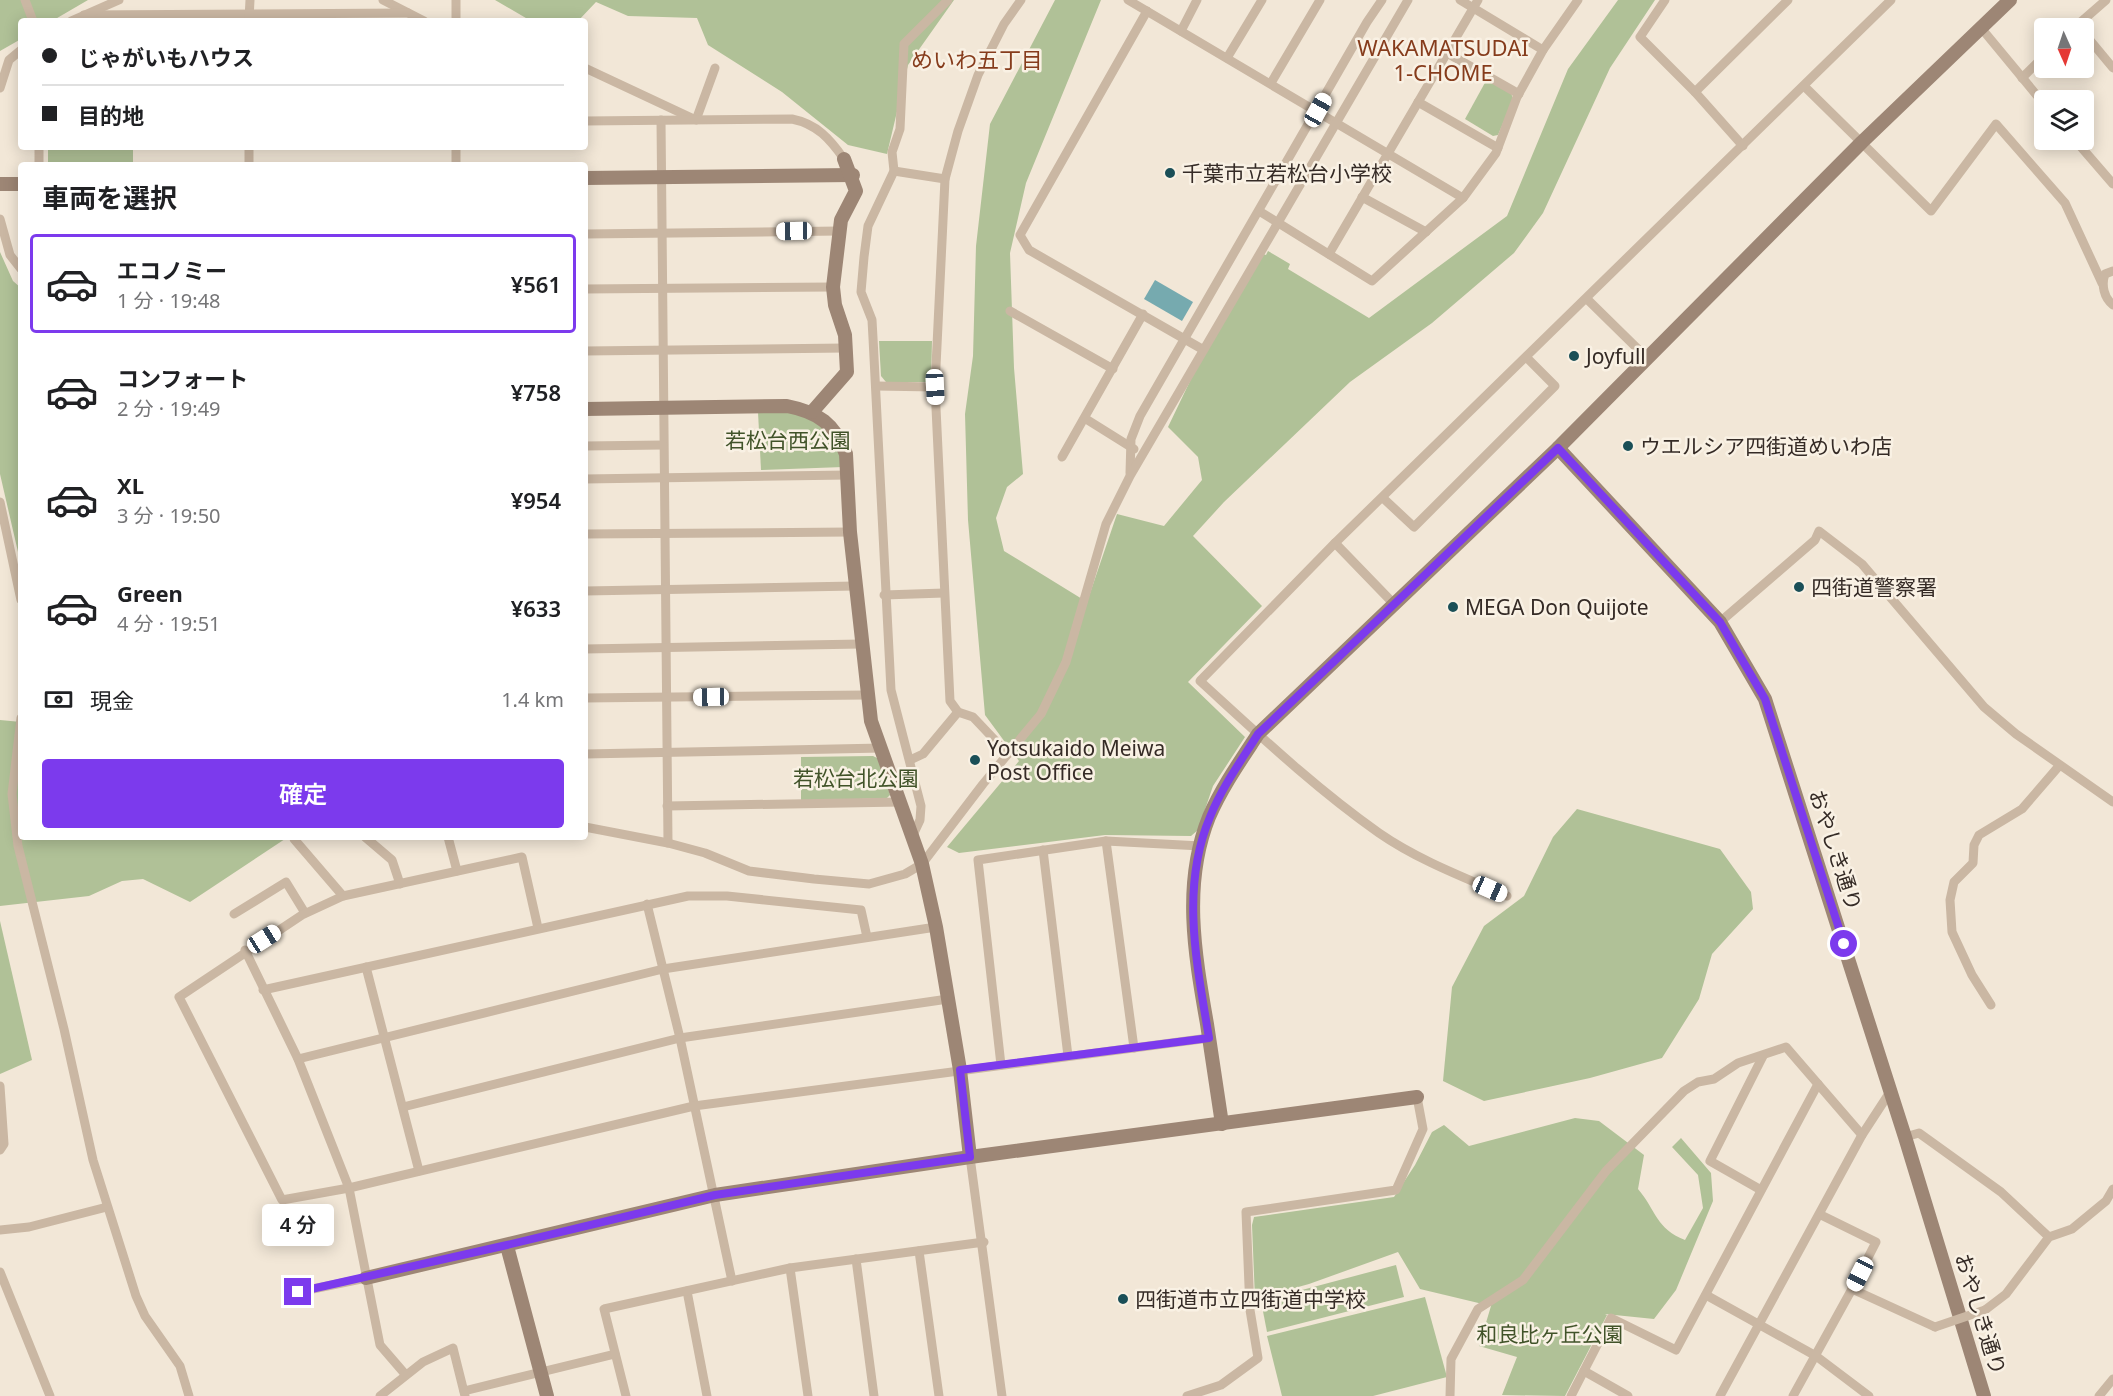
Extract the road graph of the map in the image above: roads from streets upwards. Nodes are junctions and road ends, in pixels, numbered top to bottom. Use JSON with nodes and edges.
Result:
{"nodes":[{"id":1,"x":25,"y":0,"type":"edge"},
{"id":2,"x":119,"y":0,"type":"edge"},
{"id":3,"x":249,"y":0,"type":"edge"},
{"id":4,"x":383,"y":0,"type":"edge"},
{"id":5,"x":456,"y":0,"type":"edge"},
{"id":6,"x":948,"y":0,"type":"edge"},
{"id":7,"x":1021,"y":0,"type":"edge"},
{"id":8,"x":1197,"y":0,"type":"edge"},
{"id":9,"x":1263,"y":0,"type":"edge"},
{"id":10,"x":1320,"y":0,"type":"edge"},
{"id":11,"x":1382,"y":0,"type":"edge"},
{"id":12,"x":1408,"y":0,"type":"edge"},
{"id":13,"x":1460,"y":0,"type":"edge"},
{"id":14,"x":1665,"y":0,"type":"edge"},
{"id":15,"x":1788,"y":0,"type":"edge"},
{"id":16,"x":1891,"y":0,"type":"edge"},
{"id":17,"x":2010,"y":0,"type":"edge"},
{"id":18,"x":2106,"y":0,"type":"edge"},
{"id":19,"x":1576,"y":1,"type":"edge"},
{"id":20,"x":1134,"y":2,"type":"edge"},
{"id":21,"x":1476,"y":4,"type":"edge"},
{"id":22,"x":1147,"y":11,"type":"junction"},
{"id":23,"x":408,"y":13,"type":"junction"},
{"id":24,"x":84,"y":15,"type":"junction"},
{"id":25,"x":32,"y":18,"type":"edge"},
{"id":26,"x":78,"y":18,"type":"edge"},
{"id":27,"x":249,"y":18,"type":"edge"},
{"id":28,"x":418,"y":18,"type":"edge"},
{"id":29,"x":456,"y":18,"type":"edge"},
{"id":30,"x":2089,"y":18,"type":"edge"},
{"id":31,"x":1982,"y":29,"type":"junction"},
{"id":32,"x":1181,"y":31,"type":"junction"},
{"id":33,"x":2094,"y":47,"type":"edge"},
{"id":34,"x":1543,"y":50,"type":"junction"},
{"id":35,"x":18,"y":52,"type":"edge"},
{"id":36,"x":1447,"y":53,"type":"junction"},
{"id":37,"x":1227,"y":58,"type":"junction"},
{"id":38,"x":2034,"y":66,"type":"edge"},
{"id":39,"x":715,"y":68,"type":"dead end"},
{"id":40,"x":2113,"y":68,"type":"edge"},
{"id":41,"x":588,"y":69,"type":"edge"},
{"id":42,"x":2022,"y":78,"type":"junction"},
{"id":43,"x":1271,"y":83,"type":"junction"},
{"id":44,"x":1804,"y":86,"type":"junction"},
{"id":45,"x":0,"y":88,"type":"edge"},
{"id":46,"x":1695,"y":92,"type":"junction"},
{"id":47,"x":2034,"y":92,"type":"edge"},
{"id":48,"x":1519,"y":94,"type":"junction"},
{"id":49,"x":1418,"y":102,"type":"junction"},
{"id":50,"x":1318,"y":110,"type":"junction"},
{"id":51,"x":661,"y":120,"type":"junction"},
{"id":52,"x":696,"y":120,"type":"junction"},
{"id":53,"x":588,"y":121,"type":"edge"},
{"id":54,"x":1337,"y":121,"type":"junction"},
{"id":55,"x":1862,"y":142,"type":"junction"},
{"id":56,"x":1743,"y":146,"type":"junction"},
{"id":57,"x":1498,"y":148,"type":"junction"},
{"id":58,"x":2084,"y":150,"type":"edge"},
{"id":59,"x":1389,"y":153,"type":"junction"},
{"id":60,"x":844,"y":159,"type":"joint"},
{"id":61,"x":894,"y":171,"type":"junction"},
{"id":62,"x":853,"y":176,"type":"junction"},
{"id":63,"x":660,"y":177,"type":"junction"},
{"id":64,"x":588,"y":178,"type":"edge"},
{"id":65,"x":945,"y":179,"type":"junction"},
{"id":66,"x":0,"y":184,"type":"edge"},
{"id":67,"x":18,"y":184,"type":"edge"},
{"id":68,"x":2113,"y":184,"type":"edge"},
{"id":69,"x":1362,"y":197,"type":"junction"},
{"id":70,"x":1463,"y":198,"type":"junction"},
{"id":71,"x":1259,"y":211,"type":"junction"},
{"id":72,"x":0,"y":219,"type":"edge"},
{"id":73,"x":1277,"y":222,"type":"junction"},
{"id":74,"x":839,"y":231,"type":"junction"},
{"id":75,"x":1426,"y":232,"type":"junction"},
{"id":76,"x":661,"y":233,"type":"junction"},
{"id":77,"x":588,"y":234,"type":"edge"},
{"id":78,"x":1329,"y":254,"type":"junction"},
{"id":79,"x":18,"y":266,"type":"edge"},
{"id":80,"x":2113,"y":271,"type":"edge"},
{"id":81,"x":2102,"y":283,"type":"junction"},
{"id":82,"x":833,"y":287,"type":"junction"},
{"id":83,"x":662,"y":288,"type":"junction"},
{"id":84,"x":588,"y":289,"type":"edge"},
{"id":85,"x":1587,"y":299,"type":"junction"},
{"id":86,"x":2113,"y":305,"type":"edge"},
{"id":87,"x":1010,"y":311,"type":"dead end"},
{"id":88,"x":1143,"y":314,"type":"junction"},
{"id":89,"x":1186,"y":338,"type":"junction"},
{"id":90,"x":845,"y":348,"type":"junction"},
{"id":91,"x":1202,"y":349,"type":"junction"},
{"id":92,"x":663,"y":350,"type":"junction"},
{"id":93,"x":588,"y":351,"type":"edge"},
{"id":94,"x":1646,"y":357,"type":"junction"},
{"id":95,"x":1527,"y":358,"type":"junction"},
{"id":96,"x":1113,"y":369,"type":"junction"},
{"id":97,"x":876,"y":386,"type":"junction"},
{"id":98,"x":935,"y":387,"type":"junction"},
{"id":99,"x":663,"y":408,"type":"junction"},
{"id":100,"x":588,"y":409,"type":"edge"},
{"id":101,"x":812,"y":412,"type":"junction"},
{"id":102,"x":1086,"y":419,"type":"junction"},
{"id":103,"x":663,"y":445,"type":"junction"},
{"id":104,"x":588,"y":446,"type":"edge"},
{"id":105,"x":1131,"y":448,"type":"junction"},
{"id":106,"x":1146,"y":448,"type":"junction"},
{"id":107,"x":1558,"y":448,"type":"junction"},
{"id":108,"x":1062,"y":457,"type":"dead end"},
{"id":109,"x":848,"y":475,"type":"junction"},
{"id":110,"x":1130,"y":476,"type":"junction"},
{"id":111,"x":664,"y":478,"type":"junction"},
{"id":112,"x":588,"y":479,"type":"edge"},
{"id":113,"x":1383,"y":498,"type":"junction"},
{"id":114,"x":0,"y":502,"type":"edge"},
{"id":115,"x":850,"y":532,"type":"junction"},
{"id":116,"x":664,"y":533,"type":"junction"},
{"id":117,"x":588,"y":534,"type":"edge"},
{"id":118,"x":1335,"y":543,"type":"junction"},
{"id":119,"x":18,"y":586,"type":"edge"},
{"id":120,"x":855,"y":586,"type":"junction"},
{"id":121,"x":665,"y":589,"type":"junction"},
{"id":122,"x":588,"y":591,"type":"edge"},
{"id":123,"x":945,"y":593,"type":"junction"},
{"id":124,"x":884,"y":595,"type":"junction"},
{"id":125,"x":1393,"y":603,"type":"junction"},
{"id":126,"x":1720,"y":622,"type":"junction"},
{"id":127,"x":861,"y":644,"type":"junction"},
{"id":128,"x":665,"y":647,"type":"junction"},
{"id":129,"x":588,"y":649,"type":"edge"},
{"id":130,"x":867,"y":695,"type":"junction"},
{"id":131,"x":666,"y":697,"type":"junction"},
{"id":132,"x":588,"y":698,"type":"edge"},
{"id":133,"x":958,"y":712,"type":"junction"},
{"id":134,"x":1258,"y":734,"type":"junction"},
{"id":135,"x":18,"y":743,"type":"edge"},
{"id":136,"x":882,"y":748,"type":"junction"},
{"id":137,"x":667,"y":752,"type":"junction"},
{"id":138,"x":588,"y":754,"type":"edge"},
{"id":139,"x":1008,"y":754,"type":"junction"},
{"id":140,"x":910,"y":760,"type":"junction"},
{"id":141,"x":2059,"y":766,"type":"junction"},
{"id":142,"x":901,"y":802,"type":"junction"},
{"id":143,"x":2113,"y":802,"type":"edge"},
{"id":144,"x":667,"y":806,"type":"junction"},
{"id":145,"x":588,"y":828,"type":"edge"},
{"id":146,"x":913,"y":835,"type":"junction"},
{"id":147,"x":295,"y":840,"type":"edge"},
{"id":148,"x":369,"y":840,"type":"edge"},
{"id":149,"x":449,"y":840,"type":"edge"},
{"id":150,"x":1106,"y":841,"type":"junction"},
{"id":151,"x":668,"y":843,"type":"junction"},
{"id":152,"x":1200,"y":846,"type":"junction"},
{"id":153,"x":1043,"y":850,"type":"junction"},
{"id":154,"x":922,"y":864,"type":"junction"},
{"id":155,"x":457,"y":871,"type":"junction"},
{"id":156,"x":400,"y":884,"type":"junction"},
{"id":157,"x":343,"y":896,"type":"junction"},
{"id":158,"x":1507,"y":897,"type":"dead end"},
{"id":159,"x":647,"y":904,"type":"junction"},
{"id":160,"x":305,"y":913,"type":"junction"},
{"id":161,"x":234,"y":914,"type":"dead end"},
{"id":162,"x":936,"y":927,"type":"junction"},
{"id":163,"x":538,"y":928,"type":"junction"},
{"id":164,"x":867,"y":937,"type":"junction"},
{"id":165,"x":245,"y":950,"type":"junction"},
{"id":166,"x":366,"y":967,"type":"junction"},
{"id":167,"x":663,"y":969,"type":"junction"},
{"id":168,"x":263,"y":990,"type":"junction"},
{"id":169,"x":948,"y":999,"type":"junction"},
{"id":170,"x":1991,"y":1005,"type":"dead end"},
{"id":171,"x":385,"y":1038,"type":"junction"},
{"id":172,"x":680,"y":1038,"type":"junction"},
{"id":173,"x":1209,"y":1038,"type":"junction"},
{"id":174,"x":1134,"y":1047,"type":"junction"},
{"id":175,"x":1068,"y":1056,"type":"junction"},
{"id":176,"x":1763,"y":1056,"type":"junction"},
{"id":177,"x":298,"y":1059,"type":"junction"},
{"id":178,"x":1001,"y":1065,"type":"junction"},
{"id":179,"x":960,"y":1070,"type":"junction"},
{"id":180,"x":1818,"y":1084,"type":"junction"},
{"id":181,"x":0,"y":1086,"type":"edge"},
{"id":182,"x":1890,"y":1092,"type":"junction"},
{"id":183,"x":1417,"y":1097,"type":"joint"},
{"id":184,"x":694,"y":1106,"type":"junction"},
{"id":185,"x":403,"y":1107,"type":"junction"},
{"id":186,"x":1222,"y":1124,"type":"junction"},
{"id":187,"x":1862,"y":1135,"type":"junction"},
{"id":188,"x":1905,"y":1137,"type":"junction"},
{"id":189,"x":0,"y":1150,"type":"edge"},
{"id":190,"x":970,"y":1157,"type":"junction"},
{"id":191,"x":419,"y":1171,"type":"junction"},
{"id":192,"x":349,"y":1188,"type":"junction"},
{"id":193,"x":2113,"y":1189,"type":"edge"},
{"id":194,"x":1761,"y":1190,"type":"junction"},
{"id":195,"x":715,"y":1195,"type":"junction"},
{"id":196,"x":107,"y":1207,"type":"junction"},
{"id":197,"x":1821,"y":1215,"type":"junction"},
{"id":198,"x":0,"y":1230,"type":"edge"},
{"id":199,"x":2049,"y":1237,"type":"junction"},
{"id":200,"x":984,"y":1242,"type":"junction"},
{"id":201,"x":507,"y":1245,"type":"junction"},
{"id":202,"x":919,"y":1251,"type":"junction"},
{"id":203,"x":856,"y":1259,"type":"junction"},
{"id":204,"x":790,"y":1268,"type":"junction"},
{"id":205,"x":0,"y":1272,"type":"edge"},
{"id":206,"x":366,"y":1278,"type":"junction"},
{"id":207,"x":732,"y":1281,"type":"junction"},
{"id":208,"x":1852,"y":1289,"type":"junction"},
{"id":209,"x":687,"y":1291,"type":"junction"},
{"id":210,"x":298,"y":1292,"type":"dead end"},
{"id":211,"x":1706,"y":1294,"type":"junction"},
{"id":212,"x":1761,"y":1325,"type":"junction"},
{"id":213,"x":615,"y":1354,"type":"junction"},
{"id":214,"x":1816,"y":1356,"type":"junction"},
{"id":215,"x":1584,"y":1371,"type":"junction"},
{"id":216,"x":541,"y":1373,"type":"junction"},
{"id":217,"x":405,"y":1374,"type":"junction"},
{"id":218,"x":2112,"y":1384,"type":"edge"},
{"id":219,"x":1221,"y":1385,"type":"junction"},
{"id":220,"x":464,"y":1394,"type":"edge"},
{"id":221,"x":1864,"y":1394,"type":"edge"},
{"id":222,"x":50,"y":1396,"type":"edge"},
{"id":223,"x":189,"y":1396,"type":"edge"},
{"id":224,"x":380,"y":1396,"type":"edge"},
{"id":225,"x":547,"y":1396,"type":"edge"},
{"id":226,"x":626,"y":1396,"type":"edge"},
{"id":227,"x":707,"y":1396,"type":"edge"},
{"id":228,"x":808,"y":1396,"type":"edge"},
{"id":229,"x":874,"y":1396,"type":"edge"},
{"id":230,"x":939,"y":1396,"type":"edge"},
{"id":231,"x":1002,"y":1396,"type":"edge"},
{"id":232,"x":1188,"y":1396,"type":"edge"},
{"id":233,"x":1226,"y":1396,"type":"edge"},
{"id":234,"x":1450,"y":1396,"type":"edge"},
{"id":235,"x":1571,"y":1396,"type":"edge"},
{"id":236,"x":1628,"y":1396,"type":"edge"},
{"id":237,"x":1720,"y":1396,"type":"edge"},
{"id":238,"x":1793,"y":1396,"type":"edge"},
{"id":239,"x":1984,"y":1396,"type":"edge"},
{"id":240,"x":2099,"y":1396,"type":"edge"}],
"edges":[{"from":1,"to":25,"type":"street"},
{"from":2,"to":24,"type":"street"},
{"from":3,"to":27,"type":"street"},
{"from":4,"to":23,"type":"street"},
{"from":5,"to":29,"type":"street"},
{"from":6,"to":61,"type":"street"},
{"from":7,"to":65,"type":"street"},
{"from":8,"to":32,"type":"street"},
{"from":9,"to":37,"type":"street"},
{"from":10,"to":43,"type":"street"},
{"from":11,"to":50,"type":"street"},
{"from":12,"to":54,"type":"street"},
{"from":13,"to":21,"type":"street"},
{"from":14,"to":46,"type":"street"},
{"from":15,"to":46,"type":"street"},
{"from":16,"to":44,"type":"street"},
{"from":17,"to":31,"type":"street"},
{"from":18,"to":30,"type":"street"},
{"from":19,"to":34,"type":"street"},
{"from":20,"to":22,"type":"street"},
{"from":21,"to":34,"type":"street"},
{"from":21,"to":36,"type":"street"},
{"from":22,"to":32,"type":"street"},
{"from":22,"to":88,"type":"street"},
{"from":23,"to":27,"type":"street"},
{"from":23,"to":28,"type":"street"},
{"from":24,"to":26,"type":"street"},
{"from":24,"to":27,"type":"street"},
{"from":31,"to":42,"type":"street"},
{"from":31,"to":55,"type":"street"},
{"from":32,"to":37,"type":"street"},
{"from":33,"to":40,"type":"street"},
{"from":34,"to":48,"type":"street"},
{"from":35,"to":45,"type":"street"},
{"from":36,"to":48,"type":"street"},
{"from":36,"to":49,"type":"street"},
{"from":37,"to":43,"type":"street"},
{"from":38,"to":42,"type":"street"},
{"from":39,"to":52,"type":"street"},
{"from":41,"to":52,"type":"street"},
{"from":42,"to":47,"type":"street"},
{"from":43,"to":50,"type":"street"},
{"from":44,"to":55,"type":"street"},
{"from":44,"to":56,"type":"street"},
{"from":46,"to":56,"type":"street"},
{"from":48,"to":57,"type":"street"},
{"from":49,"to":57,"type":"street"},
{"from":49,"to":59,"type":"street"},
{"from":50,"to":54,"type":"street"},
{"from":50,"to":71,"type":"street"},
{"from":51,"to":52,"type":"street"},
{"from":51,"to":53,"type":"street"},
{"from":51,"to":63,"type":"street"},
{"from":52,"to":60,"type":"street"},
{"from":54,"to":59,"type":"street"},
{"from":54,"to":73,"type":"street"},
{"from":55,"to":81,"type":"street"},
{"from":55,"to":94,"type":"street"},
{"from":56,"to":85,"type":"street"},
{"from":57,"to":70,"type":"street"},
{"from":58,"to":68,"type":"street"},
{"from":59,"to":69,"type":"street"},
{"from":59,"to":70,"type":"street"},
{"from":60,"to":62,"type":"street"},
{"from":61,"to":65,"type":"street"},
{"from":61,"to":97,"type":"street"},
{"from":62,"to":63,"type":"street"},
{"from":62,"to":74,"type":"street"},
{"from":63,"to":64,"type":"street"},
{"from":63,"to":76,"type":"street"},
{"from":65,"to":98,"type":"street"},
{"from":66,"to":67,"type":"street"},
{"from":69,"to":75,"type":"street"},
{"from":69,"to":78,"type":"street"},
{"from":70,"to":75,"type":"street"},
{"from":71,"to":73,"type":"street"},
{"from":71,"to":89,"type":"street"},
{"from":72,"to":79,"type":"street"},
{"from":73,"to":78,"type":"street"},
{"from":73,"to":91,"type":"street"},
{"from":74,"to":76,"type":"street"},
{"from":74,"to":82,"type":"street"},
{"from":75,"to":78,"type":"street"},
{"from":76,"to":77,"type":"street"},
{"from":76,"to":83,"type":"street"},
{"from":80,"to":81,"type":"street"},
{"from":81,"to":86,"type":"street"},
{"from":82,"to":83,"type":"street"},
{"from":82,"to":90,"type":"street"},
{"from":83,"to":84,"type":"street"},
{"from":83,"to":92,"type":"street"},
{"from":85,"to":94,"type":"street"},
{"from":85,"to":95,"type":"street"},
{"from":87,"to":96,"type":"street"},
{"from":88,"to":89,"type":"street"},
{"from":88,"to":96,"type":"street"},
{"from":89,"to":91,"type":"street"},
{"from":89,"to":105,"type":"street"},
{"from":90,"to":92,"type":"street"},
{"from":90,"to":101,"type":"street"},
{"from":91,"to":106,"type":"street"},
{"from":92,"to":93,"type":"street"},
{"from":92,"to":99,"type":"street"},
{"from":94,"to":107,"type":"street"},
{"from":95,"to":113,"type":"street"},
{"from":95,"to":113,"type":"street"},
{"from":96,"to":102,"type":"street"},
{"from":97,"to":98,"type":"street"},
{"from":97,"to":124,"type":"street"},
{"from":98,"to":123,"type":"street"},
{"from":99,"to":100,"type":"street"},
{"from":99,"to":101,"type":"street"},
{"from":99,"to":103,"type":"street"},
{"from":101,"to":109,"type":"street"},
{"from":102,"to":105,"type":"street"},
{"from":102,"to":108,"type":"street"},
{"from":103,"to":104,"type":"street"},
{"from":103,"to":111,"type":"street"},
{"from":105,"to":106,"type":"street"},
{"from":105,"to":110,"type":"street"},
{"from":106,"to":110,"type":"street"},
{"from":107,"to":125,"type":"street"},
{"from":107,"to":126,"type":"street","name":"おやしき通り"},
{"from":109,"to":111,"type":"street"},
{"from":109,"to":115,"type":"street"},
{"from":110,"to":139,"type":"street"},
{"from":111,"to":112,"type":"street"},
{"from":111,"to":116,"type":"street"},
{"from":113,"to":118,"type":"street"},
{"from":114,"to":119,"type":"street"},
{"from":115,"to":116,"type":"street"},
{"from":115,"to":120,"type":"street"},
{"from":116,"to":117,"type":"street"},
{"from":116,"to":121,"type":"street"},
{"from":118,"to":125,"type":"street"},
{"from":118,"to":134,"type":"street"},
{"from":120,"to":121,"type":"street"},
{"from":120,"to":127,"type":"street"},
{"from":121,"to":122,"type":"street"},
{"from":121,"to":128,"type":"street"},
{"from":123,"to":124,"type":"street"},
{"from":123,"to":133,"type":"street"},
{"from":124,"to":140,"type":"street"},
{"from":125,"to":134,"type":"street"},
{"from":126,"to":141,"type":"street"},
{"from":126,"to":182,"type":"street","name":"おやしき通り"},
{"from":127,"to":128,"type":"street"},
{"from":127,"to":130,"type":"street"},
{"from":128,"to":129,"type":"street"},
{"from":128,"to":131,"type":"street"},
{"from":130,"to":131,"type":"street"},
{"from":130,"to":136,"type":"street"},
{"from":131,"to":132,"type":"street"},
{"from":131,"to":137,"type":"street"},
{"from":133,"to":139,"type":"street"},
{"from":133,"to":140,"type":"street"},
{"from":134,"to":152,"type":"street"},
{"from":134,"to":158,"type":"street"},
{"from":135,"to":196,"type":"street"},
{"from":136,"to":137,"type":"street"},
{"from":136,"to":142,"type":"street"},
{"from":137,"to":138,"type":"street"},
{"from":137,"to":144,"type":"street"},
{"from":139,"to":154,"type":"street"},
{"from":140,"to":146,"type":"street"},
{"from":141,"to":143,"type":"street"},
{"from":141,"to":170,"type":"street"},
{"from":142,"to":144,"type":"street"},
{"from":142,"to":146,"type":"street"},
{"from":144,"to":151,"type":"street"},
{"from":145,"to":151,"type":"street"},
{"from":146,"to":154,"type":"street"},
{"from":147,"to":157,"type":"street"},
{"from":148,"to":156,"type":"street"},
{"from":149,"to":155,"type":"street"},
{"from":150,"to":152,"type":"street"},
{"from":150,"to":153,"type":"street"},
{"from":150,"to":174,"type":"street"},
{"from":151,"to":154,"type":"street"},
{"from":152,"to":173,"type":"street"},
{"from":153,"to":175,"type":"street"},
{"from":153,"to":178,"type":"street"},
{"from":154,"to":162,"type":"street"},
{"from":155,"to":156,"type":"street"},
{"from":155,"to":163,"type":"street"},
{"from":156,"to":157,"type":"street"},
{"from":157,"to":160,"type":"street"},
{"from":159,"to":163,"type":"street"},
{"from":159,"to":164,"type":"street"},
{"from":159,"to":167,"type":"street"},
{"from":160,"to":161,"type":"street"},
{"from":160,"to":165,"type":"street"},
{"from":162,"to":164,"type":"street"},
{"from":162,"to":169,"type":"street"},
{"from":163,"to":166,"type":"street"},
{"from":164,"to":167,"type":"street"},
{"from":165,"to":168,"type":"street"},
{"from":165,"to":192,"type":"street"},
{"from":166,"to":168,"type":"street"},
{"from":166,"to":171,"type":"street"},
{"from":167,"to":171,"type":"street"},
{"from":167,"to":172,"type":"street"},
{"from":168,"to":177,"type":"street"},
{"from":169,"to":172,"type":"street"},
{"from":169,"to":179,"type":"street"},
{"from":171,"to":177,"type":"street"},
{"from":171,"to":185,"type":"street"},
{"from":172,"to":184,"type":"street"},
{"from":172,"to":185,"type":"street"},
{"from":173,"to":174,"type":"street"},
{"from":173,"to":186,"type":"street"},
{"from":174,"to":175,"type":"street"},
{"from":175,"to":178,"type":"street"},
{"from":176,"to":180,"type":"street"},
{"from":176,"to":194,"type":"street"},
{"from":176,"to":234,"type":"street"},
{"from":177,"to":192,"type":"street"},
{"from":178,"to":179,"type":"street"},
{"from":179,"to":184,"type":"street"},
{"from":179,"to":190,"type":"street"},
{"from":180,"to":187,"type":"street"},
{"from":180,"to":194,"type":"street"},
{"from":181,"to":189,"type":"street"},
{"from":182,"to":187,"type":"street"},
{"from":182,"to":188,"type":"street","name":"おやしき通り"},
{"from":183,"to":186,"type":"street"},
{"from":183,"to":219,"type":"street"},
{"from":184,"to":191,"type":"street"},
{"from":184,"to":195,"type":"street"},
{"from":185,"to":191,"type":"street"},
{"from":186,"to":190,"type":"street"},
{"from":187,"to":197,"type":"street"},
{"from":188,"to":199,"type":"street"},
{"from":188,"to":239,"type":"street","name":"おやしき通り"},
{"from":190,"to":195,"type":"street"},
{"from":190,"to":200,"type":"street"},
{"from":191,"to":192,"type":"street"},
{"from":192,"to":206,"type":"street"},
{"from":193,"to":199,"type":"street"},
{"from":194,"to":211,"type":"street"},
{"from":195,"to":201,"type":"street"},
{"from":195,"to":207,"type":"street"},
{"from":196,"to":198,"type":"street"},
{"from":196,"to":223,"type":"street"},
{"from":197,"to":208,"type":"street"},
{"from":197,"to":212,"type":"street"},
{"from":199,"to":208,"type":"street","bridge":true},
{"from":200,"to":202,"type":"street"},
{"from":200,"to":231,"type":"street"},
{"from":201,"to":206,"type":"street"},
{"from":201,"to":216,"type":"street"},
{"from":202,"to":203,"type":"street"},
{"from":202,"to":230,"type":"street"},
{"from":203,"to":204,"type":"street"},
{"from":203,"to":229,"type":"street"},
{"from":204,"to":207,"type":"street"},
{"from":204,"to":228,"type":"street"},
{"from":205,"to":222,"type":"street"},
{"from":206,"to":210,"type":"street"},
{"from":206,"to":217,"type":"street"},
{"from":207,"to":209,"type":"street"},
{"from":208,"to":214,"type":"street"},
{"from":209,"to":213,"type":"street"},
{"from":209,"to":227,"type":"street"},
{"from":211,"to":212,"type":"street"},
{"from":211,"to":215,"type":"street"},
{"from":212,"to":214,"type":"street"},
{"from":212,"to":237,"type":"street"},
{"from":213,"to":216,"type":"street"},
{"from":213,"to":226,"type":"street"},
{"from":214,"to":221,"type":"street"},
{"from":214,"to":238,"type":"street"},
{"from":215,"to":235,"type":"street"},
{"from":215,"to":236,"type":"street"},
{"from":216,"to":220,"type":"street"},
{"from":216,"to":225,"type":"street"},
{"from":217,"to":220,"type":"street"},
{"from":217,"to":224,"type":"street"},
{"from":218,"to":240,"type":"street"},
{"from":219,"to":232,"type":"street"},
{"from":219,"to":233,"type":"street"}]}
